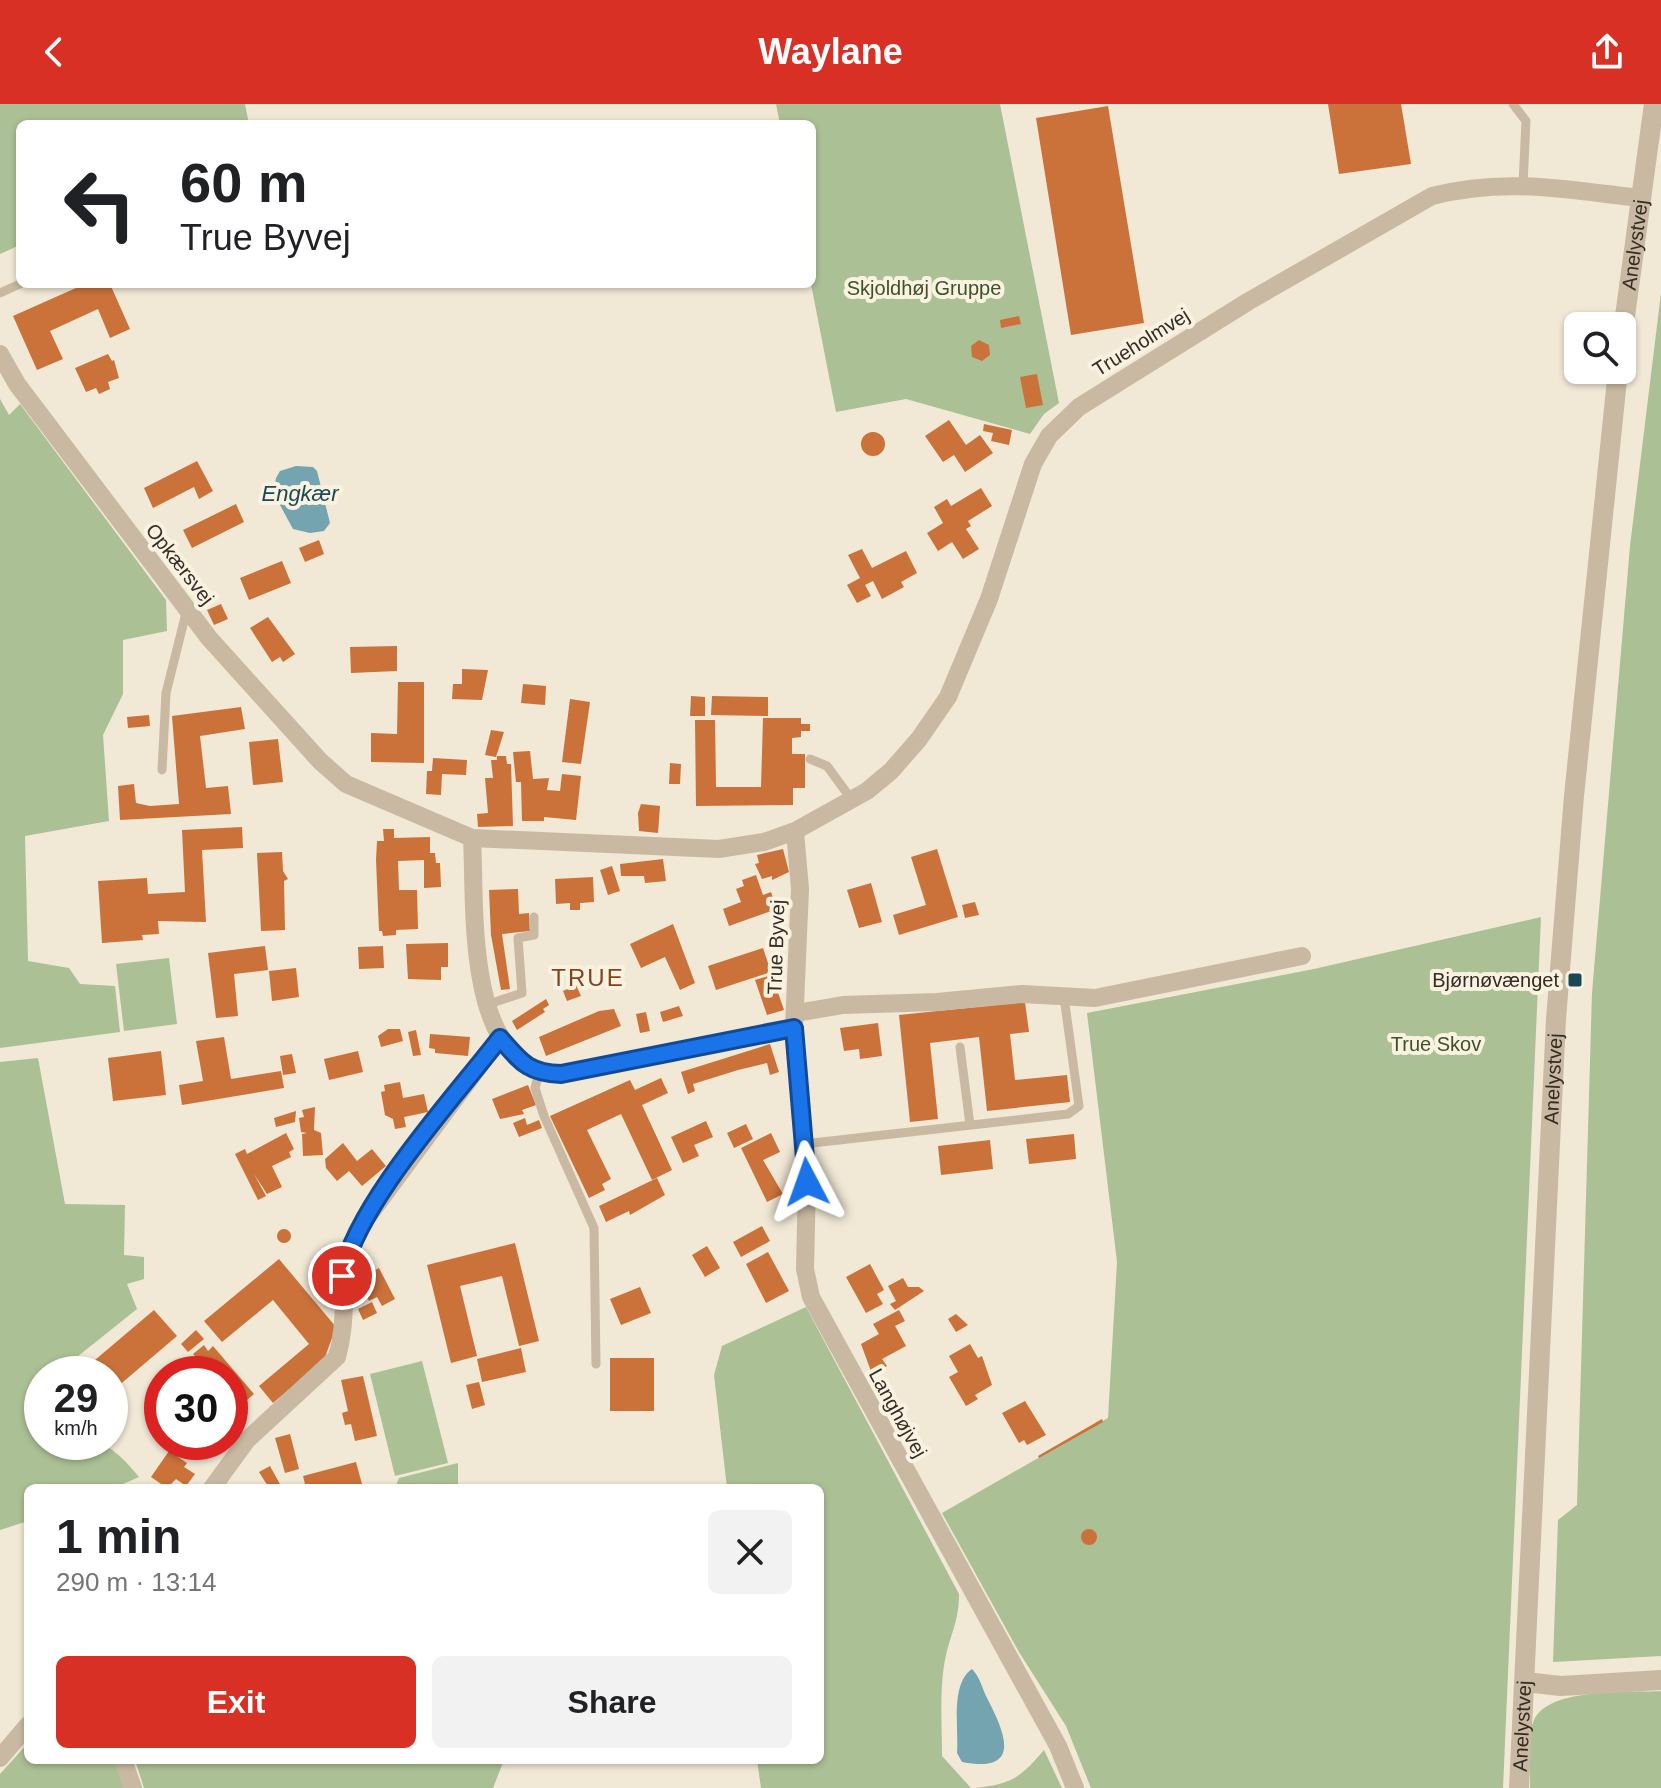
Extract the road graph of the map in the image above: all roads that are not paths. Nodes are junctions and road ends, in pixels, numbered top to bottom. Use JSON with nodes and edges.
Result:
{"nodes":[{"id":1,"x":1513,"y":104,"type":"edge"},
{"id":2,"x":1654,"y":104,"type":"edge"},
{"id":3,"x":1523,"y":184,"type":"junction"},
{"id":4,"x":1640,"y":198,"type":"junction"},
{"id":5,"x":1625,"y":312,"type":"edge"},
{"id":6,"x":0,"y":354,"type":"edge"},
{"id":7,"x":8,"y":382,"type":"edge"},
{"id":8,"x":1617,"y":384,"type":"edge"},
{"id":9,"x":187,"y":609,"type":"junction"},
{"id":10,"x":810,"y":759,"type":"dead end"},
{"id":11,"x":162,"y":770,"type":"dead end"},
{"id":12,"x":860,"y":796,"type":"junction"},
{"id":13,"x":795,"y":831,"type":"junction"},
{"id":14,"x":472,"y":838,"type":"junction"},
{"id":15,"x":534,"y":917,"type":"dead end"},
{"id":16,"x":1302,"y":956,"type":"dead end"},
{"id":17,"x":1064,"y":997,"type":"junction"},
{"id":18,"x":486,"y":1005,"type":"junction"},
{"id":19,"x":795,"y":1021,"type":"junction"},
{"id":20,"x":500,"y":1038,"type":"junction"},
{"id":21,"x":960,"y":1047,"type":"dead end"},
{"id":22,"x":539,"y":1073,"type":"junction"},
{"id":23,"x":970,"y":1125,"type":"junction"},
{"id":24,"x":804,"y":1144,"type":"junction"},
{"id":25,"x":596,"y":1364,"type":"dead end"},
{"id":26,"x":215,"y":1484,"type":"edge"},
{"id":27,"x":1661,"y":1680,"type":"edge"},
{"id":28,"x":1525,"y":1682,"type":"junction"},
{"id":29,"x":24,"y":1730,"type":"edge"},
{"id":30,"x":0,"y":1758,"type":"edge"},
{"id":31,"x":124,"y":1764,"type":"edge"},
{"id":32,"x":133,"y":1788,"type":"edge"},
{"id":33,"x":1075,"y":1788,"type":"edge"},
{"id":34,"x":1519,"y":1788,"type":"edge"}],
"edges":[{"from":1,"to":3,"type":"lane"},
{"from":2,"to":4,"type":"street","name":"Anelystvej"},
{"from":3,"to":4,"type":"street","name":"Trueholmvej"},
{"from":3,"to":12,"type":"street","name":"Trueholmvej"},
{"from":4,"to":5,"type":"street","name":"Anelystvej"},
{"from":6,"to":7,"type":"street","name":"Opkærsvej"},
{"from":7,"to":9,"type":"street","name":"Opkærsvej"},
{"from":8,"to":28,"type":"street","name":"Anelystvej"},
{"from":9,"to":11,"type":"lane"},
{"from":9,"to":14,"type":"street","name":"Opkærsvej"},
{"from":10,"to":12,"type":"lane"},
{"from":12,"to":13,"type":"street"},
{"from":13,"to":14,"type":"street"},
{"from":13,"to":19,"type":"street","name":"True Byvej"},
{"from":14,"to":18,"type":"street"},
{"from":15,"to":18,"type":"lane"},
{"from":16,"to":17,"type":"street"},
{"from":17,"to":19,"type":"street"},
{"from":17,"to":23,"type":"lane"},
{"from":18,"to":20,"type":"street"},
{"from":19,"to":22,"type":"street"},
{"from":19,"to":24,"type":"street","name":"Langhøjvej"},
{"from":20,"to":22,"type":"street"},
{"from":20,"to":26,"type":"street"},
{"from":21,"to":23,"type":"lane"},
{"from":22,"to":25,"type":"lane"},
{"from":23,"to":24,"type":"lane"},
{"from":24,"to":33,"type":"street","name":"Langhøjvej"},
{"from":27,"to":28,"type":"street"},
{"from":28,"to":34,"type":"street","name":"Anelystvej"},
{"from":29,"to":30,"type":"street"},
{"from":31,"to":32,"type":"street"}]}
